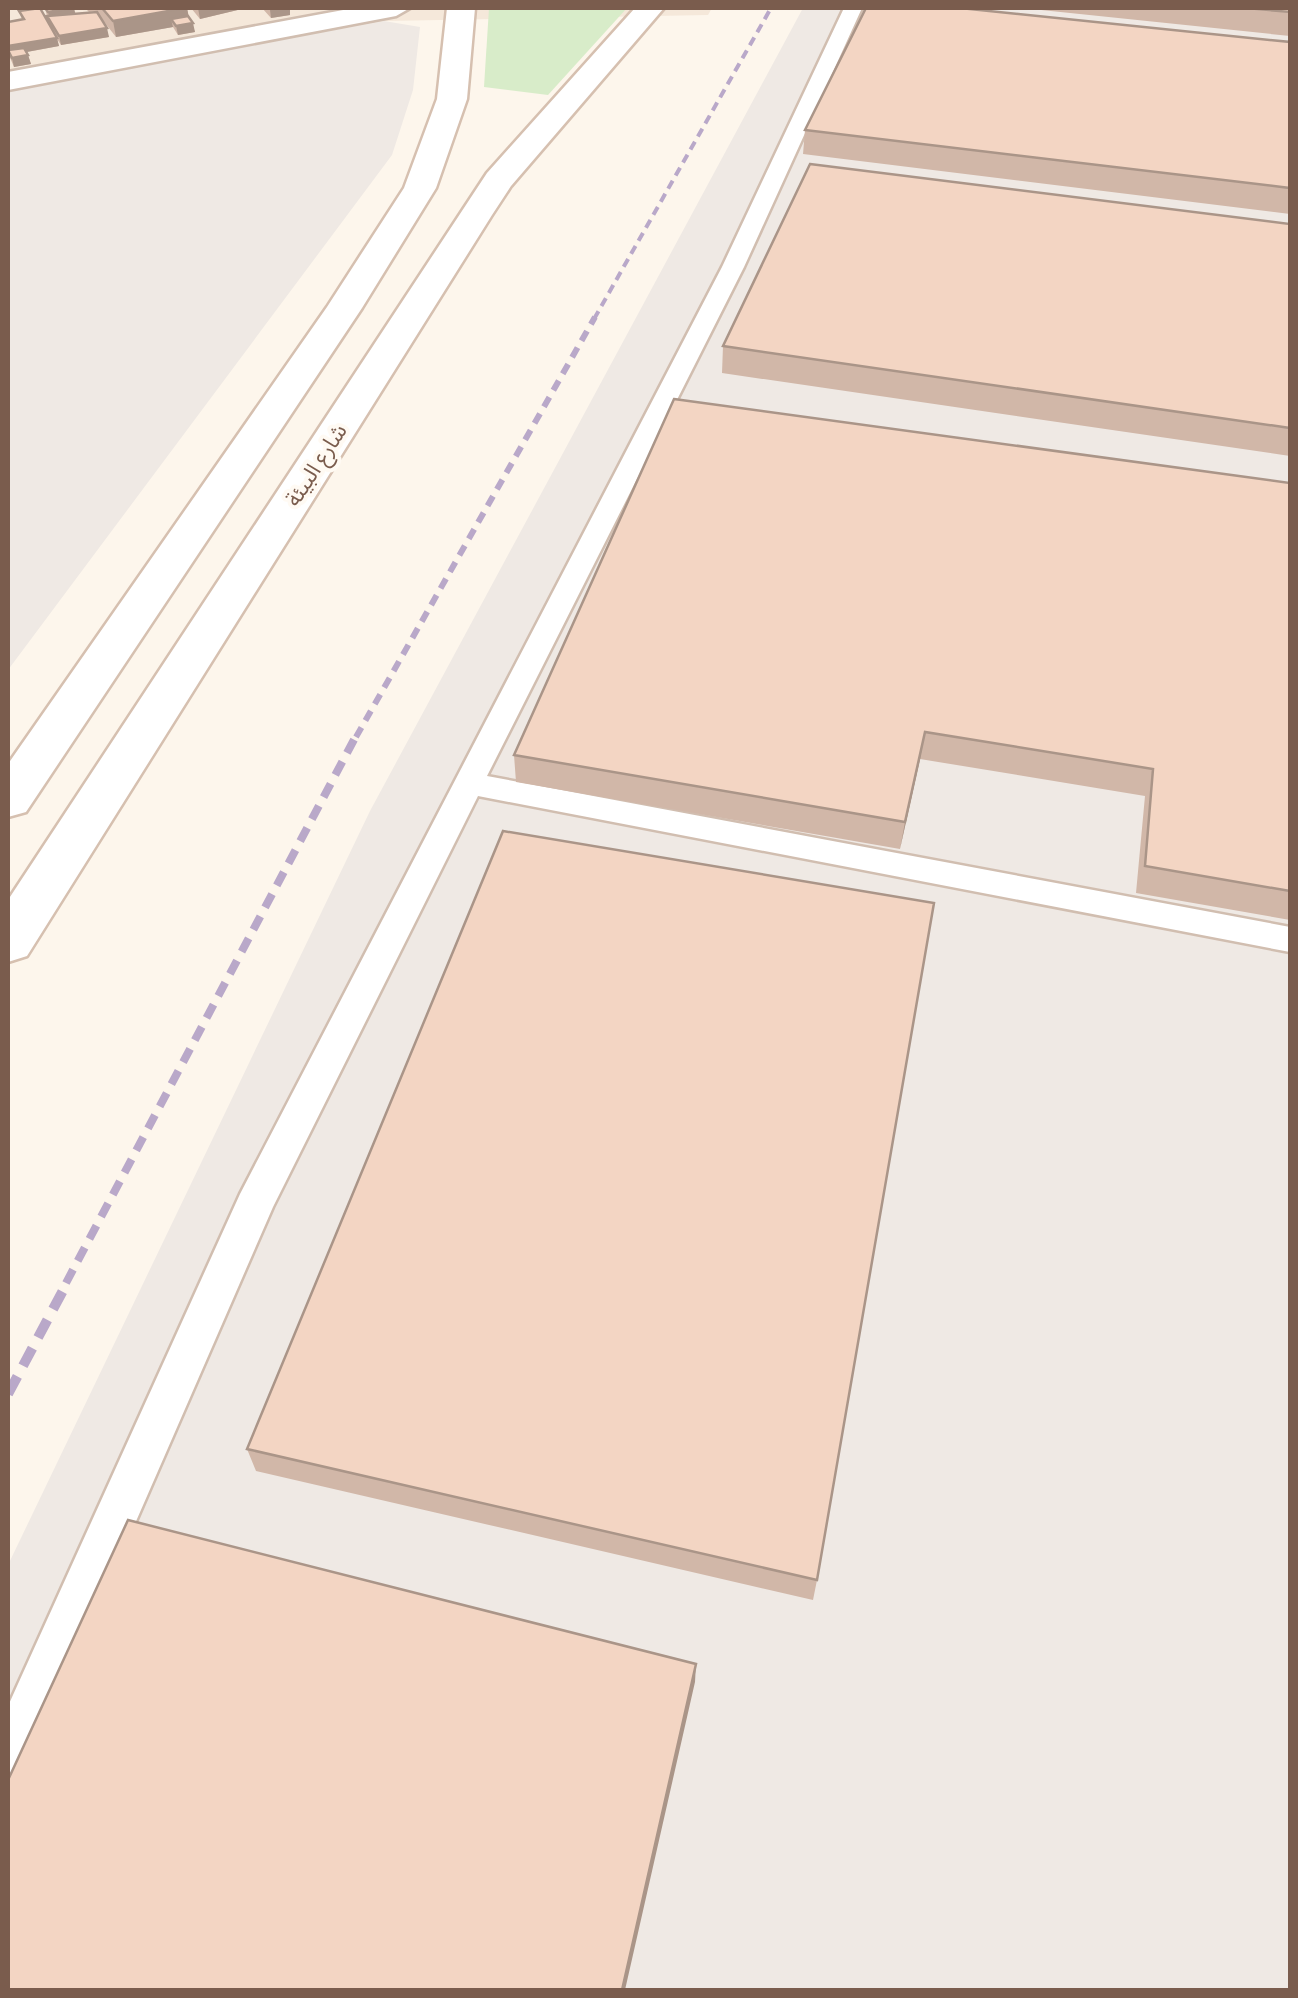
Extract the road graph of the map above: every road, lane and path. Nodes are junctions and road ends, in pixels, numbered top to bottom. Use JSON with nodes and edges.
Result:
{"nodes":[{"id":1,"x":396,"y":8,"type":"edge"},
{"id":2,"x":461,"y":8,"type":"edge"},
{"id":3,"x":650,"y":8,"type":"edge"},
{"id":4,"x":866,"y":8,"type":"edge"},
{"id":5,"x":8,"y":81,"type":"edge"},
{"id":6,"x":344,"y":308,"type":"junction"},
{"id":7,"x":411,"y":316,"type":"junction"},
{"id":8,"x":155,"y":584,"type":"junction"},
{"id":9,"x":232,"y":596,"type":"junction"},
{"id":10,"x":468,"y":783,"type":"junction"},
{"id":11,"x":8,"y":800,"type":"edge"},
{"id":12,"x":8,"y":833,"type":"edge"},
{"id":13,"x":68,"y":845,"type":"junction"},
{"id":14,"x":1290,"y":940,"type":"edge"},
{"id":15,"x":8,"y":942,"type":"edge"},
{"id":16,"x":8,"y":1759,"type":"edge"}],
"edges":[{"from":1,"to":5,"type":"main road"},
{"from":2,"to":6,"type":"main road"},
{"from":3,"to":7,"type":"main road","name":"شارع البيئة"},
{"from":4,"to":10,"type":"lane"},
{"from":6,"to":7,"type":"main road"},
{"from":6,"to":8,"type":"main road"},
{"from":7,"to":9,"type":"main road","name":"شارع البيئة"},
{"from":8,"to":9,"type":"main road"},
{"from":8,"to":11,"type":"main road"},
{"from":9,"to":13,"type":"main road","name":"شارع البيئة"},
{"from":10,"to":14,"type":"lane"},
{"from":10,"to":16,"type":"lane"},
{"from":12,"to":13,"type":"main road"},
{"from":13,"to":15,"type":"main road","name":"شارع البيئة"}]}
